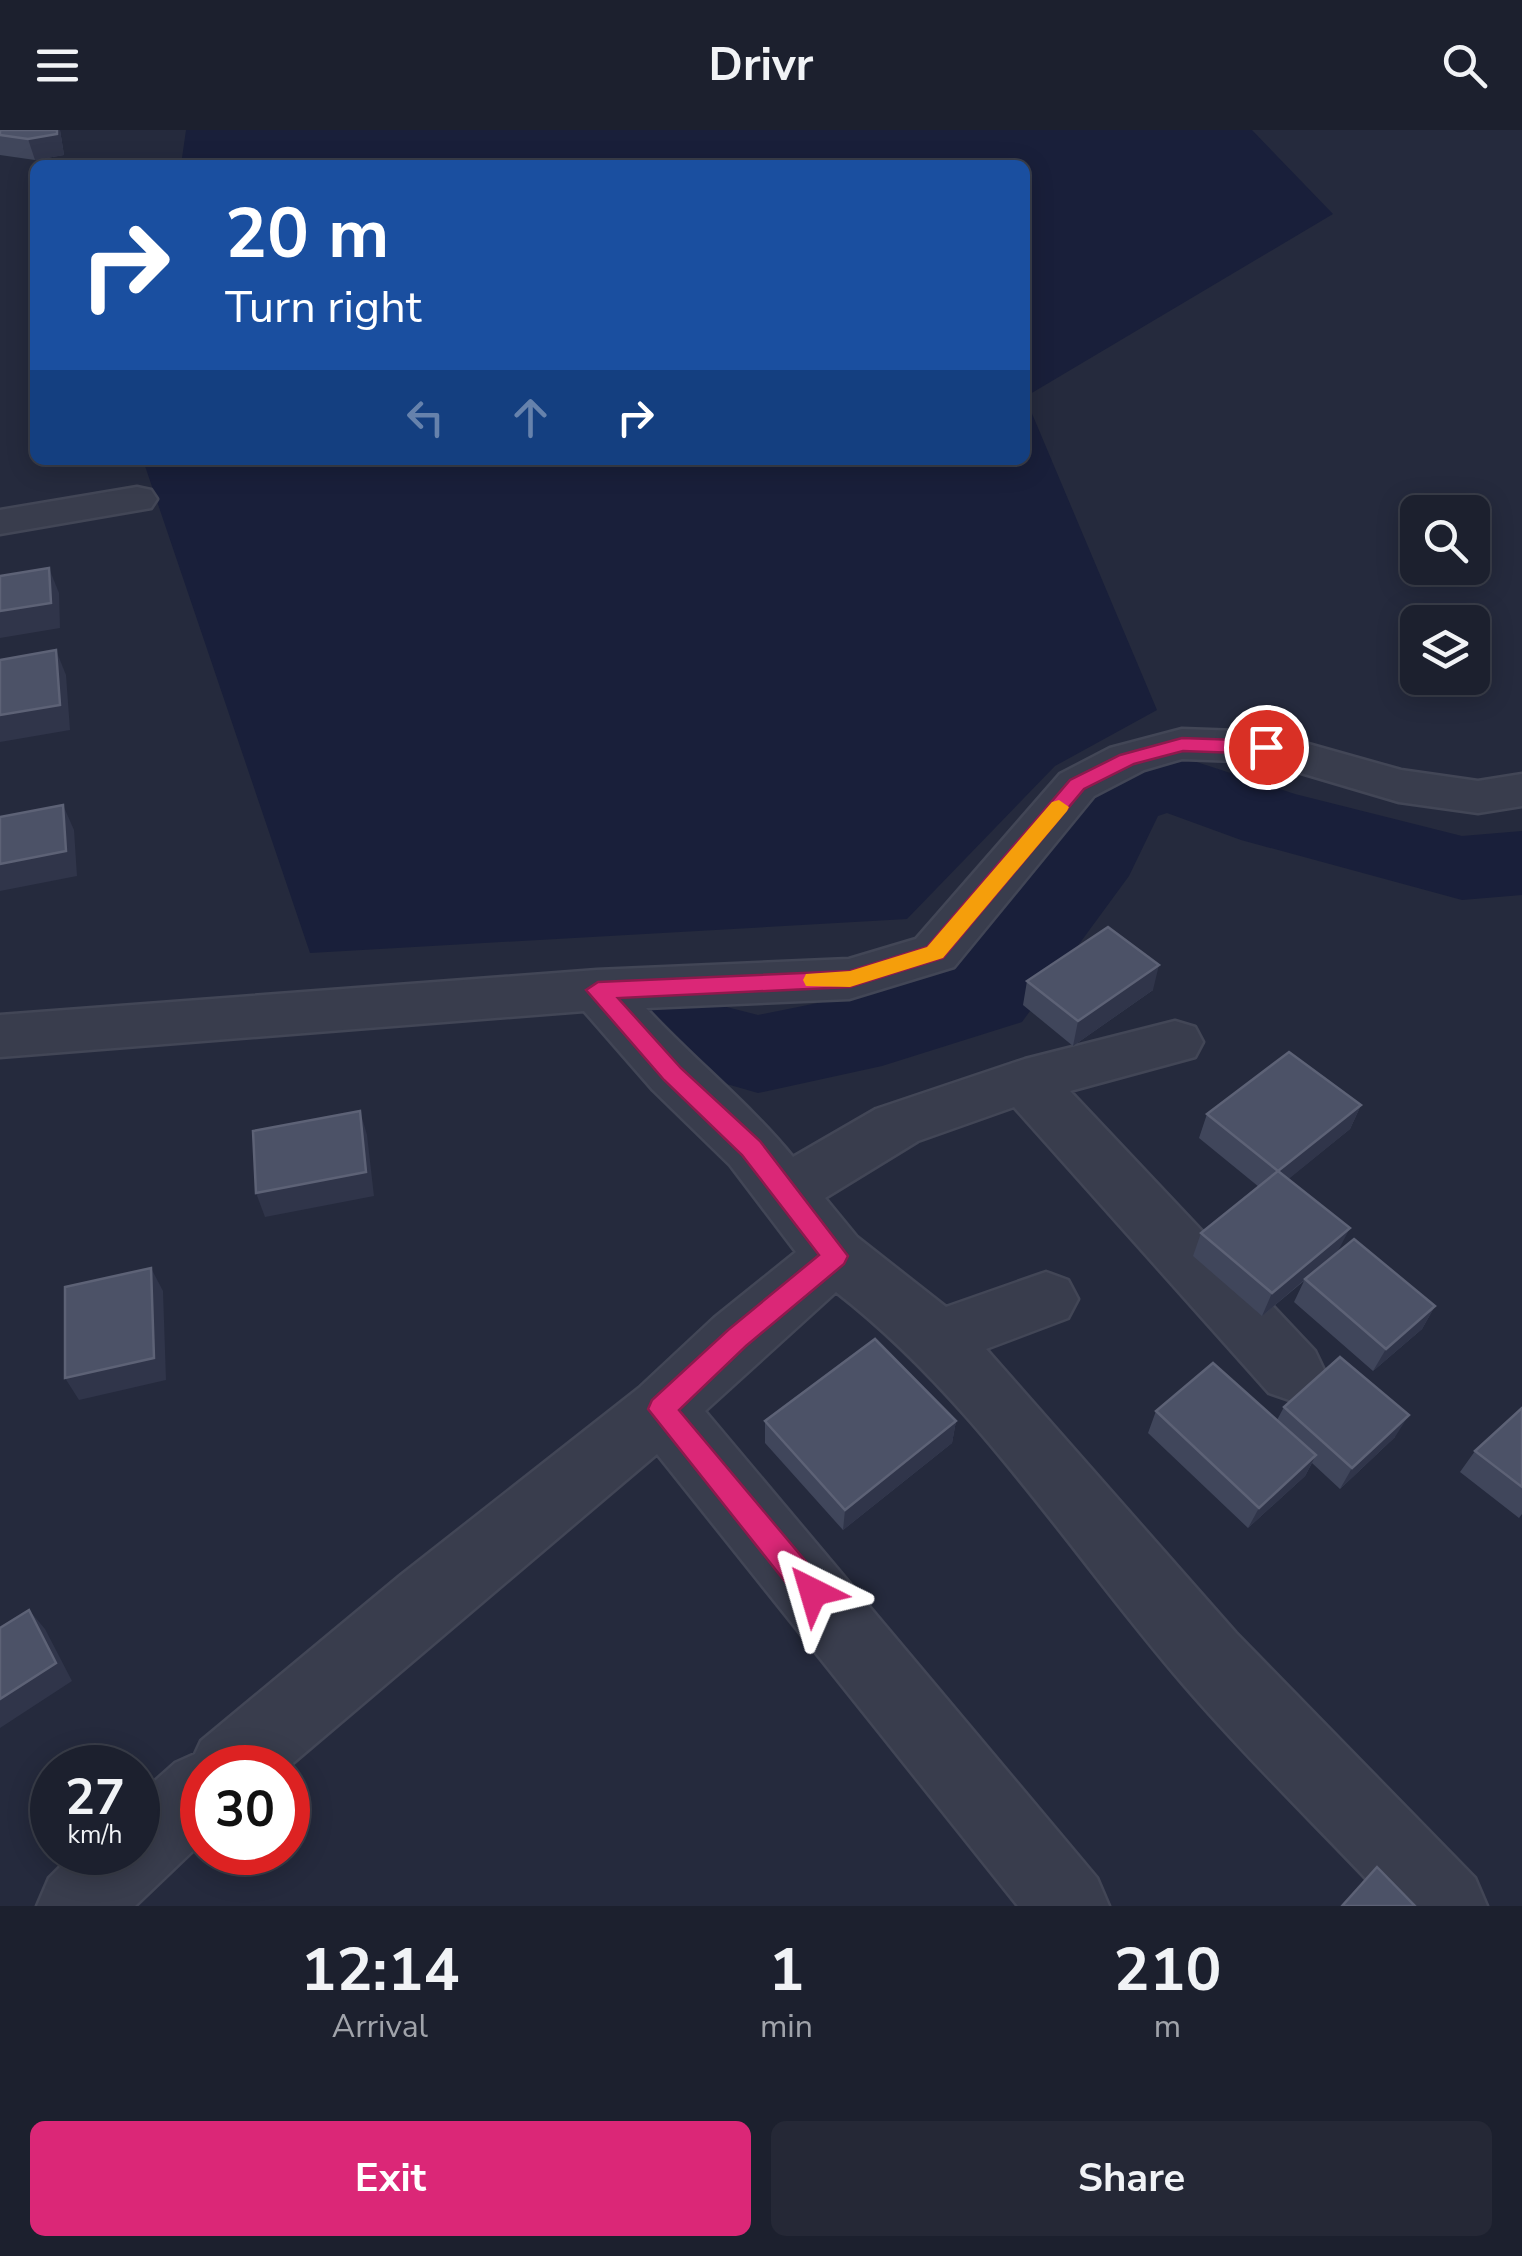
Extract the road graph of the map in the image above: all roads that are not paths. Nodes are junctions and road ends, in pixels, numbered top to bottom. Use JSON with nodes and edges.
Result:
{"nodes":[{"id":1,"x":137,"y":499,"type":"dead end"},
{"id":2,"x":0,"y":522,"type":"edge"},
{"id":3,"x":1522,"y":790,"type":"edge"},
{"id":4,"x":598,"y":990,"type":"junction"},
{"id":5,"x":0,"y":1036,"type":"edge"},
{"id":6,"x":1176,"y":1042,"type":"dead end"},
{"id":7,"x":1025,"y":1081,"type":"junction"},
{"id":8,"x":786,"y":1191,"type":"junction"},
{"id":9,"x":835,"y":1256,"type":"junction"},
{"id":10,"x":1046,"y":1298,"type":"dead end"},
{"id":11,"x":936,"y":1339,"type":"junction"},
{"id":12,"x":1292,"y":1372,"type":"dead end"},
{"id":13,"x":662,"y":1409,"type":"junction"},
{"id":14,"x":256,"y":1745,"type":"edge"},
{"id":15,"x":180,"y":1810,"type":"edge"},
{"id":16,"x":160,"y":1829,"type":"edge"},
{"id":17,"x":110,"y":1875,"type":"edge"},
{"id":18,"x":77,"y":1906,"type":"edge"},
{"id":19,"x":1069,"y":1906,"type":"edge"},
{"id":20,"x":1447,"y":1906,"type":"edge"}],
"edges":[{"from":1,"to":2,"type":"street"},
{"from":3,"to":4,"type":"street"},
{"from":4,"to":5,"type":"street"},
{"from":4,"to":8,"type":"street"},
{"from":6,"to":7,"type":"street"},
{"from":7,"to":8,"type":"street"},
{"from":7,"to":12,"type":"street"},
{"from":8,"to":9,"type":"street"},
{"from":9,"to":11,"type":"street"},
{"from":9,"to":13,"type":"street"},
{"from":10,"to":11,"type":"street"},
{"from":11,"to":20,"type":"street"},
{"from":13,"to":14,"type":"street"},
{"from":13,"to":19,"type":"street"},
{"from":15,"to":16,"type":"street"},
{"from":17,"to":18,"type":"street"}]}
